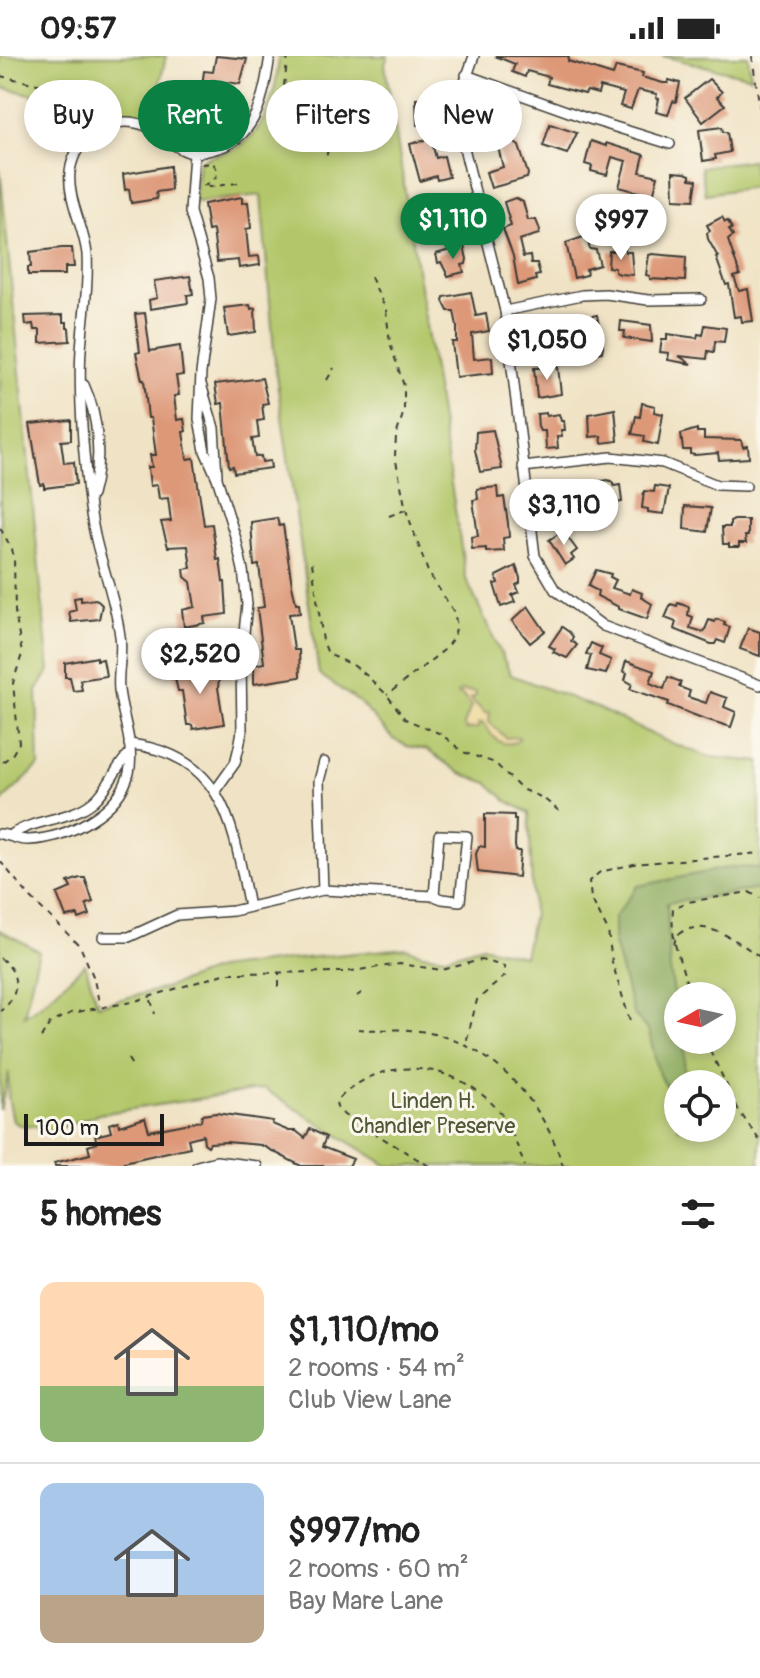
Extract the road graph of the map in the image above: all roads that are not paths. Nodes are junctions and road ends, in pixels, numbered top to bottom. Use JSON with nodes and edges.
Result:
{"nodes":[{"id":1,"x":270,"y":56,"type":"edge"},
{"id":2,"x":474,"y":56,"type":"edge"},
{"id":3,"x":466,"y":75,"type":"junction"},
{"id":4,"x":670,"y":144,"type":"dead end"},
{"id":5,"x":194,"y":153,"type":"junction"},
{"id":6,"x":701,"y":299,"type":"dead end"},
{"id":7,"x":505,"y":311,"type":"junction"},
{"id":8,"x":523,"y":467,"type":"junction"},
{"id":9,"x":746,"y":486,"type":"dead end"},
{"id":10,"x":760,"y":685,"type":"edge"},
{"id":11,"x":129,"y":749,"type":"junction"},
{"id":12,"x":324,"y":762,"type":"dead end"},
{"id":13,"x":215,"y":791,"type":"junction"},
{"id":14,"x":0,"y":834,"type":"edge"},
{"id":15,"x":11,"y":835,"type":"junction"},
{"id":16,"x":323,"y":890,"type":"junction"},
{"id":17,"x":434,"y":896,"type":"junction"},
{"id":18,"x":249,"y":907,"type":"junction"},
{"id":19,"x":103,"y":937,"type":"dead end"},
{"id":20,"x":197,"y":1166,"type":"edge"},
{"id":21,"x":257,"y":1166,"type":"edge"}],
"edges":[{"from":1,"to":5,"type":"street"},
{"from":2,"to":3,"type":"street"},
{"from":3,"to":4,"type":"street"},
{"from":3,"to":7,"type":"street"},
{"from":5,"to":11,"type":"street"},
{"from":5,"to":13,"type":"street"},
{"from":6,"to":7,"type":"street"},
{"from":7,"to":8,"type":"street"},
{"from":8,"to":9,"type":"street"},
{"from":8,"to":10,"type":"street"},
{"from":11,"to":13,"type":"street"},
{"from":11,"to":15,"type":"street"},
{"from":11,"to":15,"type":"street"},
{"from":12,"to":16,"type":"street"},
{"from":13,"to":18,"type":"street"},
{"from":14,"to":15,"type":"street"},
{"from":16,"to":17,"type":"street"},
{"from":16,"to":18,"type":"street"},
{"from":17,"to":17,"type":"street"},
{"from":18,"to":19,"type":"street"},
{"from":20,"to":21,"type":"street"}]}
